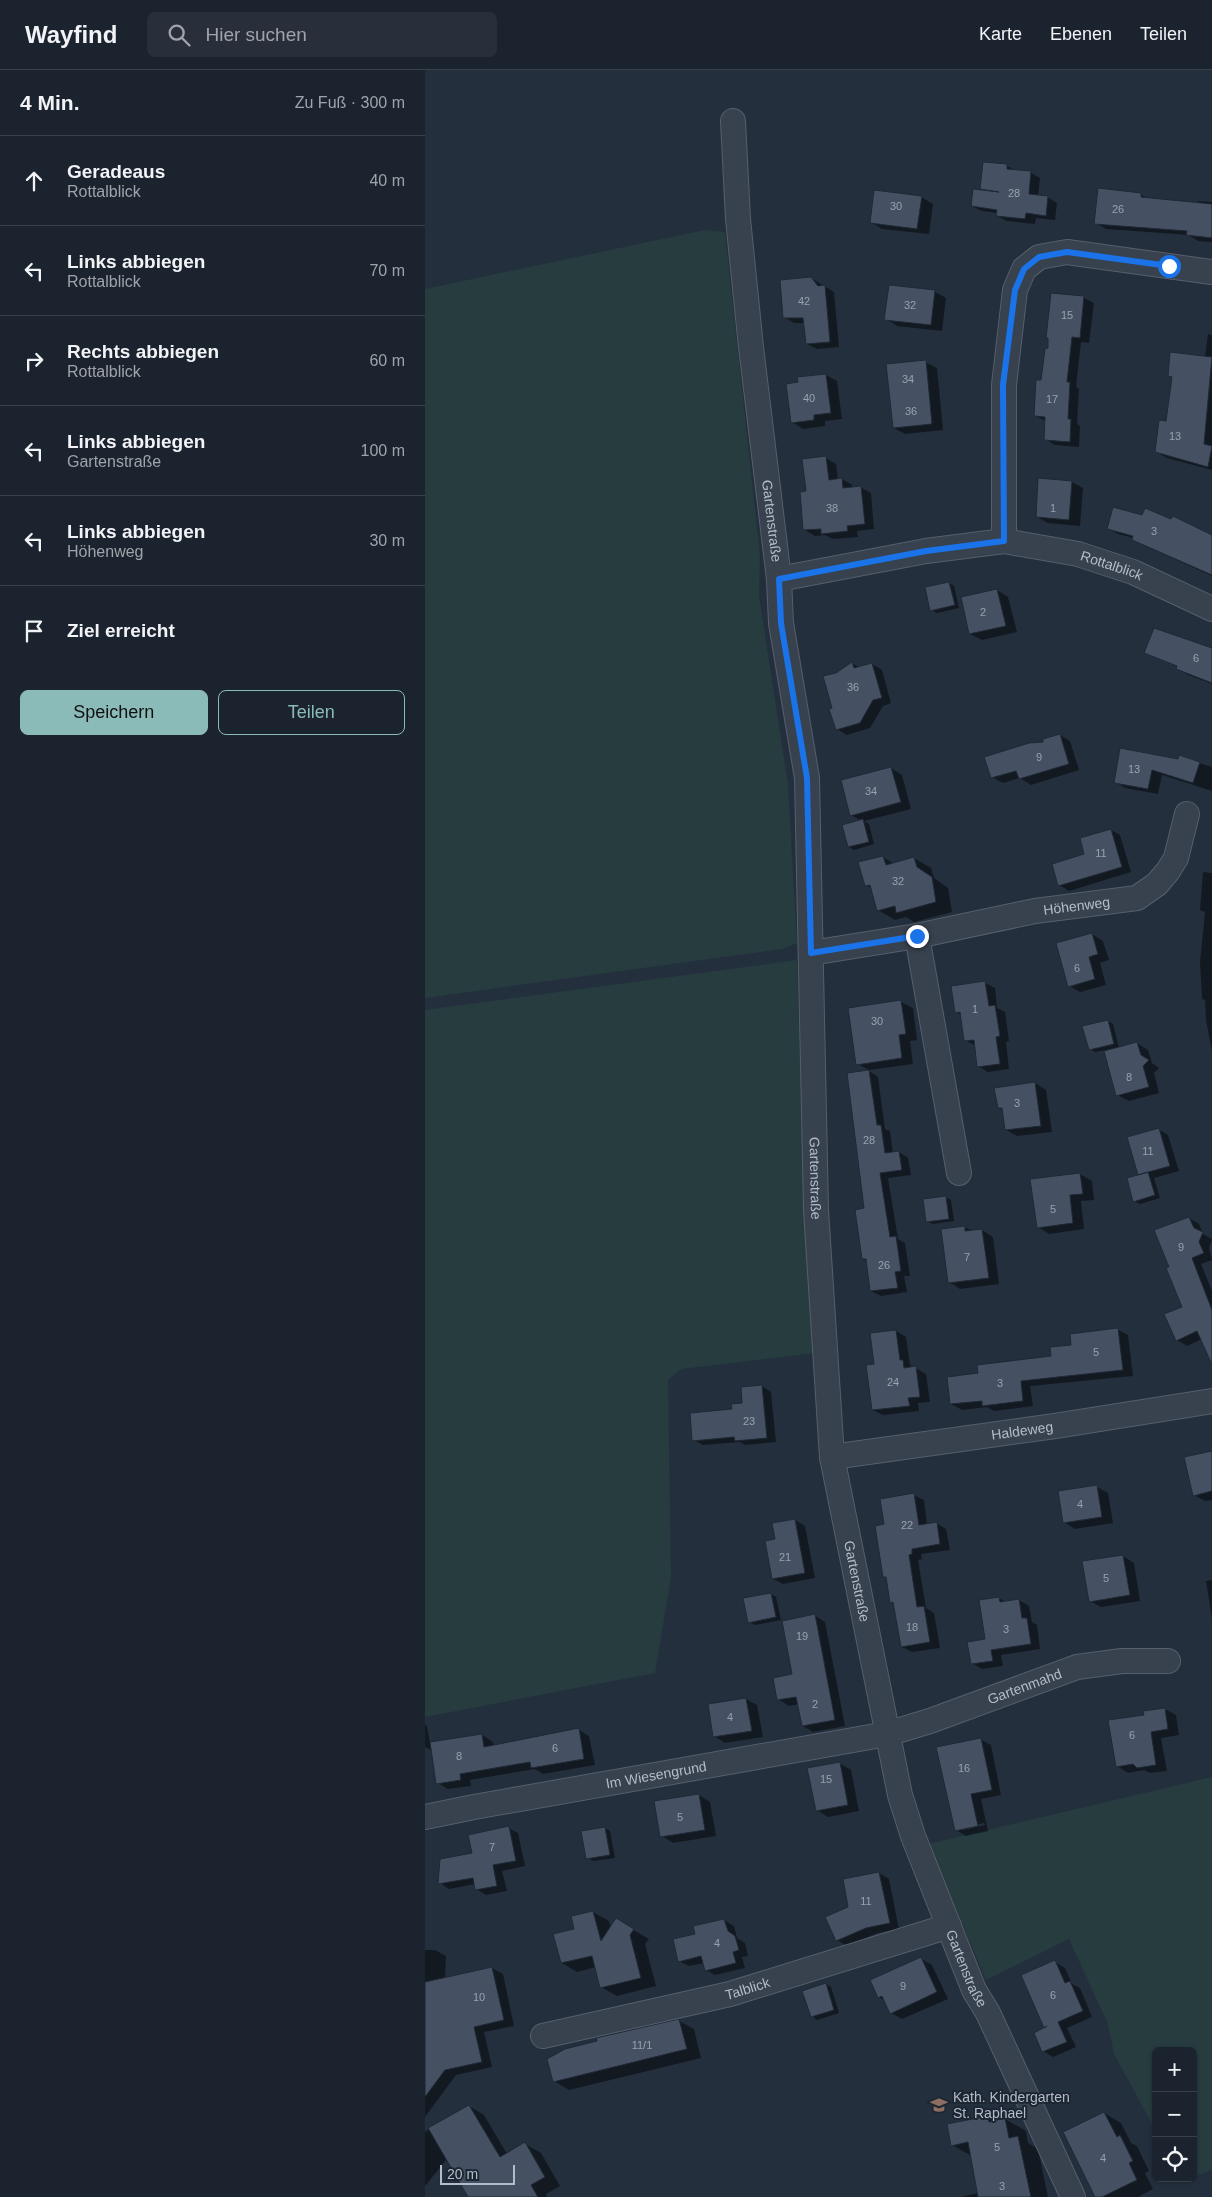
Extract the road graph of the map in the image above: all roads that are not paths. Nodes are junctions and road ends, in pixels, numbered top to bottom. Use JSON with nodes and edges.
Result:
{"nodes":[{"id":1,"x":733,"y":121,"type":"dead end"},
{"id":2,"x":1212,"y":272,"type":"edge"},
{"id":3,"x":1004,"y":541,"type":"junction"},
{"id":4,"x":779,"y":579,"type":"junction"},
{"id":5,"x":1212,"y":609,"type":"edge"},
{"id":6,"x":1187,"y":814,"type":"dead end"},
{"id":7,"x":917,"y":936,"type":"junction"},
{"id":8,"x":811,"y":953,"type":"junction"},
{"id":9,"x":959,"y":1173,"type":"dead end"},
{"id":10,"x":1212,"y":1401,"type":"edge"},
{"id":11,"x":832,"y":1457,"type":"junction"},
{"id":12,"x":1168,"y":1661,"type":"dead end"},
{"id":13,"x":887,"y":1734,"type":"junction"},
{"id":14,"x":425,"y":1817,"type":"edge"},
{"id":15,"x":949,"y":1926,"type":"junction"},
{"id":16,"x":543,"y":2036,"type":"dead end"},
{"id":17,"x":1073,"y":2197,"type":"edge"}],
"edges":[{"from":1,"to":4,"type":"street","name":"Gartenstraße"},
{"from":2,"to":3,"type":"street"},
{"from":3,"to":4,"type":"street","name":"Rottalblick"},
{"from":3,"to":5,"type":"street","name":"Rottalblick"},
{"from":4,"to":8,"type":"street","name":"Gartenstraße"},
{"from":6,"to":7,"type":"street","name":"Höhenweg"},
{"from":7,"to":8,"type":"street","name":"Höhenweg"},
{"from":7,"to":9,"type":"street"},
{"from":8,"to":11,"type":"street","name":"Gartenstraße"},
{"from":10,"to":11,"type":"street","name":"Haldeweg"},
{"from":11,"to":13,"type":"street","name":"Gartenstraße"},
{"from":12,"to":13,"type":"street","name":"Gartenmahd"},
{"from":13,"to":14,"type":"street","name":"Im Wiesengrund"},
{"from":13,"to":15,"type":"street","name":"Gartenstraße"},
{"from":15,"to":16,"type":"street","name":"Talblick"},
{"from":15,"to":17,"type":"street","name":"Gartenstraße"}]}
